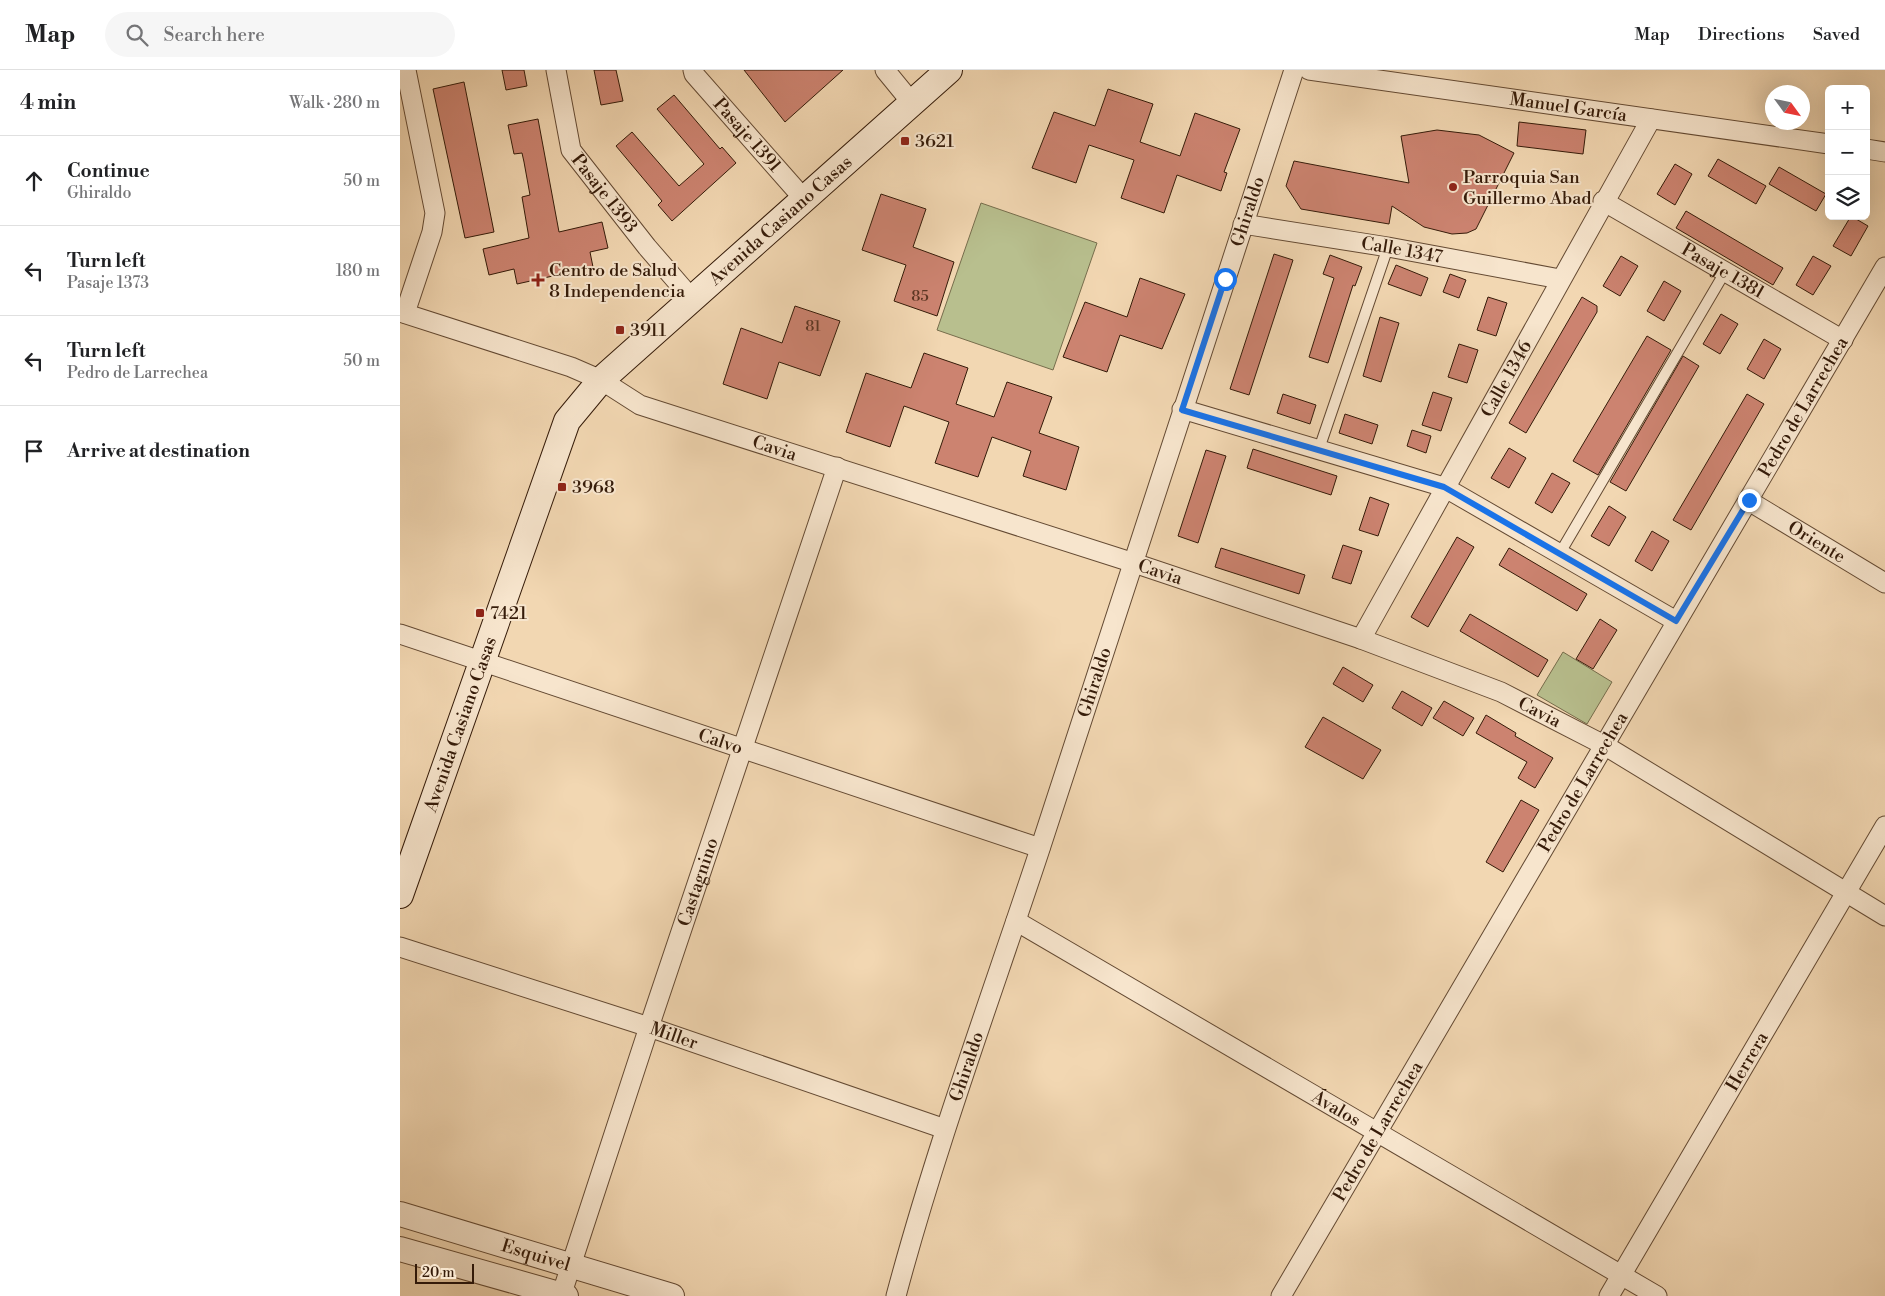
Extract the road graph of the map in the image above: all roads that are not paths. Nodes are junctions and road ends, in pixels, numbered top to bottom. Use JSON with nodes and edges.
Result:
{"nodes":[{"id":1,"x":406,"y":70,"type":"edge"},
{"id":2,"x":556,"y":70,"type":"edge"},
{"id":3,"x":693,"y":70,"type":"edge"},
{"id":4,"x":885,"y":70,"type":"edge"},
{"id":5,"x":949,"y":70,"type":"edge"},
{"id":6,"x":1294,"y":70,"type":"edge"},
{"id":7,"x":1310,"y":70,"type":"edge"},
{"id":8,"x":912,"y":103,"type":"junction"},
{"id":9,"x":1651,"y":118,"type":"junction"},
{"id":10,"x":1825,"y":143,"type":"edge"},
{"id":11,"x":1870,"y":150,"type":"edge"},
{"id":12,"x":1885,"y":152,"type":"edge"},
{"id":13,"x":804,"y":199,"type":"junction"},
{"id":14,"x":1603,"y":201,"type":"junction"},
{"id":15,"x":1243,"y":224,"type":"junction"},
{"id":16,"x":1388,"y":247,"type":"junction"},
{"id":17,"x":1885,"y":267,"type":"edge"},
{"id":18,"x":1725,"y":272,"type":"junction"},
{"id":19,"x":1560,"y":279,"type":"junction"},
{"id":20,"x":692,"y":299,"type":"junction"},
{"id":21,"x":402,"y":313,"type":"edge"},
{"id":22,"x":1843,"y":340,"type":"junction"},
{"id":23,"x":601,"y":380,"type":"junction"},
{"id":24,"x":1182,"y":410,"type":"junction"},
{"id":25,"x":1319,"y":449,"type":"junction"},
{"id":26,"x":837,"y":467,"type":"junction"},
{"id":27,"x":1444,"y":487,"type":"junction"},
{"id":28,"x":1749,"y":500,"type":"junction"},
{"id":29,"x":1560,"y":553,"type":"junction"},
{"id":30,"x":1131,"y":562,"type":"junction"},
{"id":31,"x":1885,"y":583,"type":"edge"},
{"id":32,"x":1676,"y":621,"type":"junction"},
{"id":33,"x":400,"y":634,"type":"edge"},
{"id":34,"x":1361,"y":639,"type":"junction"},
{"id":35,"x":483,"y":662,"type":"junction"},
{"id":36,"x":1604,"y":745,"type":"junction"},
{"id":37,"x":742,"y":748,"type":"junction"},
{"id":38,"x":1885,"y":826,"type":"edge"},
{"id":39,"x":1040,"y":848,"type":"junction"},
{"id":40,"x":1846,"y":893,"type":"junction"},
{"id":41,"x":400,"y":895,"type":"edge"},
{"id":42,"x":1885,"y":916,"type":"edge"},
{"id":43,"x":1016,"y":921,"type":"junction"},
{"id":44,"x":400,"y":947,"type":"edge"},
{"id":45,"x":649,"y":1027,"type":"junction"},
{"id":46,"x":945,"y":1129,"type":"junction"},
{"id":47,"x":1378,"y":1131,"type":"junction"},
{"id":48,"x":400,"y":1214,"type":"edge"},
{"id":49,"x":400,"y":1249,"type":"edge"},
{"id":50,"x":570,"y":1266,"type":"junction"},
{"id":51,"x":1621,"y":1276,"type":"junction"},
{"id":52,"x":563,"y":1296,"type":"edge"},
{"id":53,"x":672,"y":1296,"type":"edge"},
{"id":54,"x":896,"y":1296,"type":"edge"},
{"id":55,"x":1281,"y":1296,"type":"edge"},
{"id":56,"x":1609,"y":1296,"type":"edge"},
{"id":57,"x":1657,"y":1296,"type":"edge"}],
"edges":[{"from":1,"to":21,"type":"street"},
{"from":2,"to":20,"type":"street","name":"Pasaje 1393"},
{"from":3,"to":13,"type":"street","name":"Pasaje 1391"},
{"from":4,"to":8,"type":"street"},
{"from":5,"to":8,"type":"main road","name":"Avenida Casiano Casas"},
{"from":6,"to":15,"type":"street","name":"Ghiraldo"},
{"from":7,"to":9,"type":"street","name":"Manuel García"},
{"from":8,"to":13,"type":"main road","name":"Avenida Casiano Casas"},
{"from":9,"to":10,"type":"street","name":"Manuel García"},
{"from":9,"to":14,"type":"street","name":"Calle 1346"},
{"from":11,"to":12,"type":"street"},
{"from":13,"to":20,"type":"main road","name":"Avenida Casiano Casas"},
{"from":14,"to":18,"type":"street","name":"Pasaje 1381"},
{"from":14,"to":19,"type":"street","name":"Calle 1346"},
{"from":15,"to":16,"type":"street","name":"Calle 1347"},
{"from":15,"to":24,"type":"street","name":"Ghiraldo"},
{"from":16,"to":19,"type":"street","name":"Calle 1347"},
{"from":16,"to":25,"type":"lane"},
{"from":17,"to":22,"type":"street","name":"Pedro de Larrechea"},
{"from":18,"to":22,"type":"street","name":"Pasaje 1381"},
{"from":18,"to":29,"type":"lane"},
{"from":19,"to":27,"type":"street","name":"Calle 1346"},
{"from":20,"to":23,"type":"main road","name":"Avenida Casiano Casas"},
{"from":21,"to":23,"type":"street","name":"Cavia"},
{"from":22,"to":28,"type":"street","name":"Pedro de Larrechea"},
{"from":23,"to":26,"type":"street","name":"Cavia"},
{"from":23,"to":35,"type":"main road","name":"Avenida Casiano Casas"},
{"from":24,"to":25,"type":"street"},
{"from":24,"to":30,"type":"street","name":"Ghiraldo"},
{"from":25,"to":27,"type":"street"},
{"from":26,"to":30,"type":"street","name":"Cavia"},
{"from":26,"to":37,"type":"street","name":"Castagnino"},
{"from":27,"to":29,"type":"street"},
{"from":27,"to":34,"type":"street","name":"Calle 1346"},
{"from":28,"to":31,"type":"street","name":"Oriente"},
{"from":28,"to":32,"type":"street","name":"Pedro de Larrechea"},
{"from":29,"to":32,"type":"street"},
{"from":30,"to":34,"type":"street","name":"Cavia"},
{"from":30,"to":39,"type":"street","name":"Ghiraldo"},
{"from":32,"to":36,"type":"street","name":"Pedro de Larrechea"},
{"from":33,"to":35,"type":"street","name":"Calvo"},
{"from":34,"to":36,"type":"street","name":"Cavia"},
{"from":35,"to":37,"type":"street","name":"Calvo"},
{"from":35,"to":41,"type":"main road","name":"Avenida Casiano Casas"},
{"from":36,"to":40,"type":"street","name":"Cavia"},
{"from":36,"to":47,"type":"street","name":"Pedro de Larrechea"},
{"from":37,"to":39,"type":"street","name":"Calvo"},
{"from":37,"to":45,"type":"street","name":"Castagnino"},
{"from":38,"to":40,"type":"street","name":"Herrera"},
{"from":39,"to":43,"type":"street","name":"Ghiraldo"},
{"from":40,"to":42,"type":"street","name":"Cavia"},
{"from":40,"to":51,"type":"street","name":"Herrera"},
{"from":43,"to":46,"type":"street","name":"Ghiraldo"},
{"from":43,"to":47,"type":"street","name":"Ávalos"},
{"from":44,"to":45,"type":"street","name":"Miller"},
{"from":45,"to":46,"type":"street","name":"Miller"},
{"from":45,"to":50,"type":"street","name":"Castagnino"},
{"from":46,"to":54,"type":"street","name":"Ghiraldo"},
{"from":47,"to":51,"type":"street","name":"Ávalos"},
{"from":47,"to":55,"type":"street","name":"Pedro de Larrechea"},
{"from":48,"to":50,"type":"street","name":"Esquivel"},
{"from":49,"to":52,"type":"street","name":"Esquivel"},
{"from":50,"to":52,"type":"street","name":"Castagnino"},
{"from":50,"to":53,"type":"street","name":"Esquivel"},
{"from":51,"to":56,"type":"street","name":"Herrera"},
{"from":51,"to":57,"type":"street","name":"Ávalos"}]}
